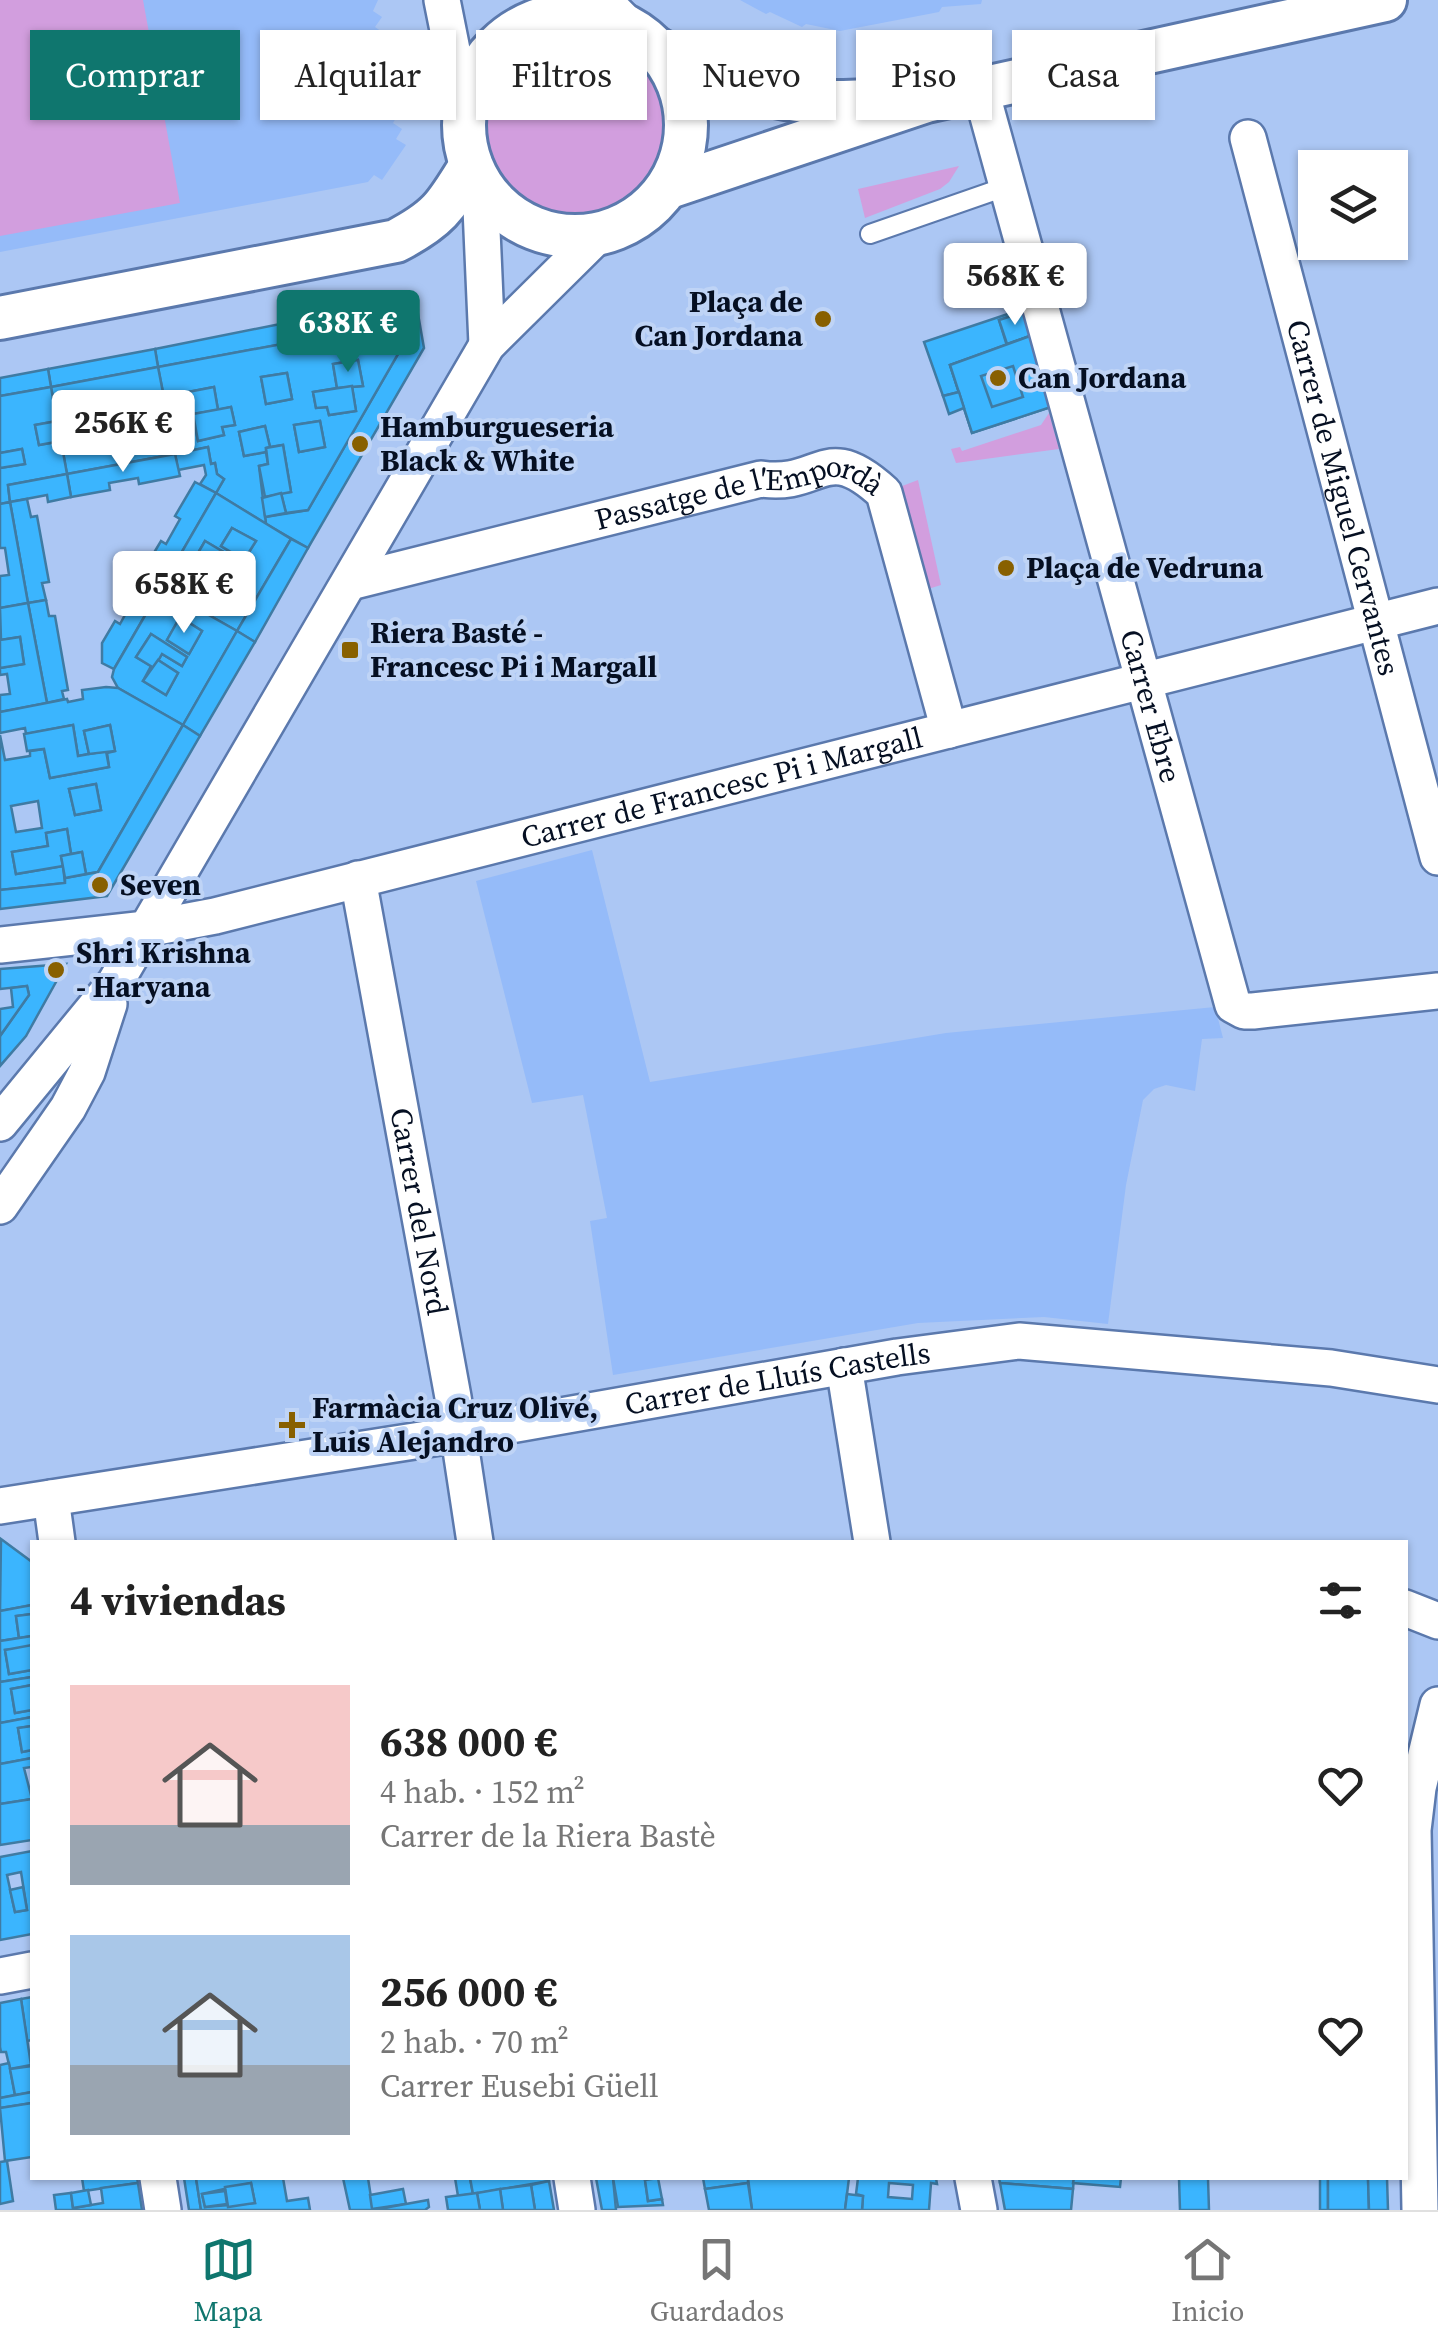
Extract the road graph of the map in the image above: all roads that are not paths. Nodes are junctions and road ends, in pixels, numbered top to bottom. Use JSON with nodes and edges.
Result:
{"nodes":[{"id":1,"x":442,"y":0,"type":"edge"},
{"id":2,"x":1385,"y":0,"type":"edge"},
{"id":3,"x":631,"y":25,"type":"edge"},
{"id":4,"x":992,"y":89,"type":"edge"},
{"id":5,"x":467,"y":100,"type":"junction"},
{"id":6,"x":856,"y":102,"type":"edge"},
{"id":7,"x":872,"y":120,"type":"edge"},
{"id":8,"x":989,"y":120,"type":"edge"},
{"id":9,"x":1248,"y":138,"type":"dead end"},
{"id":10,"x":476,"y":174,"type":"junction"},
{"id":11,"x":1008,"y":186,"type":"junction"},
{"id":12,"x":669,"y":187,"type":"junction"},
{"id":13,"x":600,"y":233,"type":"junction"},
{"id":14,"x":870,"y":234,"type":"dead end"},
{"id":15,"x":0,"y":318,"type":"edge"},
{"id":16,"x":487,"y":345,"type":"junction"},
{"id":17,"x":350,"y":582,"type":"junction"},
{"id":18,"x":1438,"y":606,"type":"edge"},
{"id":19,"x":1377,"y":622,"type":"junction"},
{"id":20,"x":1142,"y":682,"type":"junction"},
{"id":21,"x":949,"y":730,"type":"junction"},
{"id":22,"x":1438,"y":857,"type":"edge"},
{"id":23,"x":358,"y":879,"type":"junction"},
{"id":24,"x":146,"y":929,"type":"junction"},
{"id":25,"x":0,"y":945,"type":"edge"},
{"id":26,"x":116,"y":984,"type":"junction"},
{"id":27,"x":1438,"y":991,"type":"edge"},
{"id":28,"x":0,"y":1124,"type":"edge"},
{"id":29,"x":0,"y":1206,"type":"edge"},
{"id":30,"x":844,"y":1366,"type":"junction"},
{"id":31,"x":1438,"y":1385,"type":"edge"},
{"id":32,"x":459,"y":1434,"type":"junction"},
{"id":33,"x":51,"y":1498,"type":"junction"},
{"id":34,"x":0,"y":1506,"type":"edge"},
{"id":35,"x":57,"y":1540,"type":"edge"},
{"id":36,"x":475,"y":1540,"type":"edge"},
{"id":37,"x":872,"y":1540,"type":"edge"},
{"id":38,"x":1408,"y":1609,"type":"edge"},
{"id":39,"x":1438,"y":1621,"type":"edge"},
{"id":40,"x":1438,"y":1705,"type":"edge"},
{"id":41,"x":30,"y":1970,"type":"edge"},
{"id":42,"x":0,"y":1976,"type":"edge"},
{"id":43,"x":1420,"y":2007,"type":"edge"},
{"id":44,"x":158,"y":2180,"type":"edge"},
{"id":45,"x":572,"y":2180,"type":"edge"},
{"id":46,"x":973,"y":2180,"type":"edge"},
{"id":47,"x":163,"y":2210,"type":"edge"},
{"id":48,"x":577,"y":2210,"type":"edge"},
{"id":49,"x":979,"y":2210,"type":"edge"},
{"id":50,"x":1420,"y":2210,"type":"edge"}],
"edges":[{"from":1,"to":5,"type":"street"},
{"from":2,"to":4,"type":"street"},
{"from":3,"to":5,"type":"street"},
{"from":3,"to":6,"type":"street"},
{"from":3,"to":12,"type":"street"},
{"from":5,"to":10,"type":"street"},
{"from":7,"to":12,"type":"street"},
{"from":8,"to":11,"type":"street","name":"Carrer Ebre"},
{"from":9,"to":19,"type":"street","name":"Carrer de Miguel Cervantes"},
{"from":10,"to":13,"type":"street"},
{"from":10,"to":15,"type":"street"},
{"from":10,"to":16,"type":"street"},
{"from":11,"to":14,"type":"lane"},
{"from":11,"to":20,"type":"street","name":"Carrer Ebre"},
{"from":12,"to":13,"type":"street"},
{"from":13,"to":16,"type":"street"},
{"from":16,"to":17,"type":"street"},
{"from":17,"to":21,"type":"street","name":"Passatge de l'Empordà"},
{"from":17,"to":24,"type":"street"},
{"from":18,"to":19,"type":"street","name":"Carrer de Francesc Pi i Margall"},
{"from":19,"to":20,"type":"street","name":"Carrer de Francesc Pi i Margall"},
{"from":19,"to":22,"type":"street","name":"Carrer de Miguel Cervantes"},
{"from":20,"to":21,"type":"street","name":"Carrer de Francesc Pi i Margall"},
{"from":20,"to":27,"type":"street","name":"Carrer Ebre"},
{"from":21,"to":23,"type":"street","name":"Carrer de Francesc Pi i Margall"},
{"from":23,"to":24,"type":"street","name":"Carrer de Francesc Pi i Margall"},
{"from":23,"to":32,"type":"street","name":"Carrer del Nord"},
{"from":24,"to":25,"type":"street","name":"Carrer de Francesc Pi i Margall"},
{"from":24,"to":26,"type":"street"},
{"from":26,"to":28,"type":"street"},
{"from":26,"to":29,"type":"street"},
{"from":30,"to":31,"type":"street","name":"Carrer de Lluís Castells"},
{"from":30,"to":32,"type":"street","name":"Carrer de Lluís Castells"},
{"from":30,"to":37,"type":"street"},
{"from":32,"to":33,"type":"street","name":"Carrer de Lluís Castells"},
{"from":32,"to":36,"type":"street","name":"Carrer del Nord"},
{"from":33,"to":34,"type":"street","name":"Carrer de Lluís Castells"},
{"from":33,"to":35,"type":"street"},
{"from":38,"to":39,"type":"street"},
{"from":40,"to":43,"type":"street"},
{"from":41,"to":42,"type":"street"},
{"from":43,"to":50,"type":"street"},
{"from":44,"to":47,"type":"street"},
{"from":45,"to":48,"type":"street"},
{"from":46,"to":49,"type":"street"}]}
